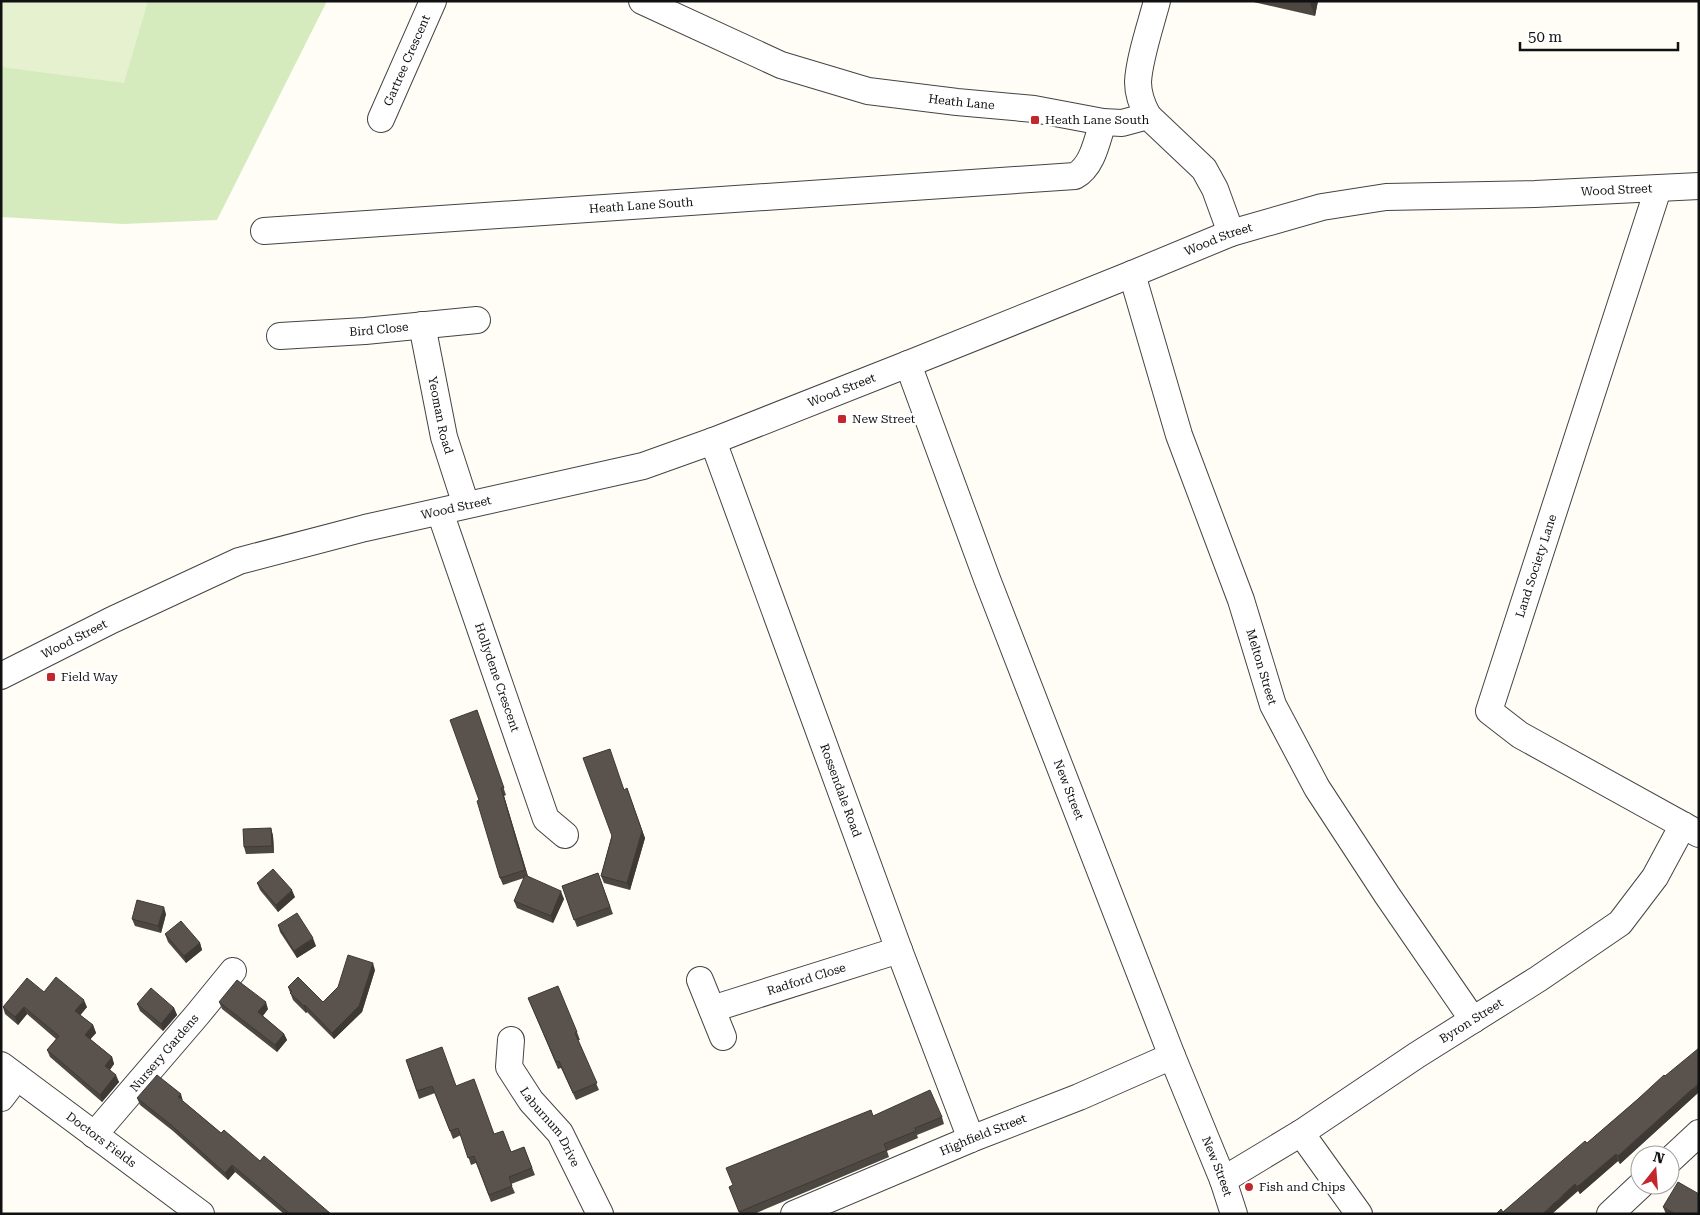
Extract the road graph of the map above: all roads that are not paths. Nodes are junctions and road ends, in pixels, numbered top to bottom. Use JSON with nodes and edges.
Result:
{"nodes":[{"id":1,"x":433,"y":1,"type":"edge"},
{"id":2,"x":642,"y":1,"type":"edge"},
{"id":3,"x":1156,"y":1,"type":"edge"},
{"id":4,"x":1148,"y":116,"type":"junction"},
{"id":5,"x":380,"y":119,"type":"dead end"},
{"id":6,"x":1103,"y":122,"type":"junction"},
{"id":7,"x":1699,"y":186,"type":"edge"},
{"id":8,"x":1658,"y":188,"type":"junction"},
{"id":9,"x":264,"y":231,"type":"dead end"},
{"id":10,"x":1231,"y":233,"type":"junction"},
{"id":11,"x":1132,"y":274,"type":"junction"},
{"id":12,"x":478,"y":320,"type":"dead end"},
{"id":13,"x":422,"y":325,"type":"junction"},
{"id":14,"x":280,"y":336,"type":"dead end"},
{"id":15,"x":908,"y":364,"type":"junction"},
{"id":16,"x":713,"y":441,"type":"junction"},
{"id":17,"x":466,"y":505,"type":"junction"},
{"id":18,"x":440,"y":512,"type":"junction"},
{"id":19,"x":1,"y":676,"type":"edge"},
{"id":20,"x":1691,"y":830,"type":"edge"},
{"id":21,"x":565,"y":835,"type":"dead end"},
{"id":22,"x":899,"y":950,"type":"junction"},
{"id":23,"x":233,"y":971,"type":"dead end"},
{"id":24,"x":700,"y":980,"type":"dead end"},
{"id":25,"x":712,"y":1009,"type":"junction"},
{"id":26,"x":1473,"y":1020,"type":"junction"},
{"id":27,"x":722,"y":1037,"type":"dead end"},
{"id":28,"x":511,"y":1040,"type":"dead end"},
{"id":29,"x":1172,"y":1056,"type":"junction"},
{"id":30,"x":9,"y":1071,"type":"edge"},
{"id":31,"x":1,"y":1098,"type":"edge"},
{"id":32,"x":1301,"y":1133,"type":"junction"},
{"id":33,"x":94,"y":1135,"type":"junction"},
{"id":34,"x":971,"y":1139,"type":"junction"},
{"id":35,"x":1223,"y":1180,"type":"junction"},
{"id":36,"x":1630,"y":1195,"type":"edge"},
{"id":37,"x":201,"y":1214,"type":"edge"},
{"id":38,"x":600,"y":1214,"type":"edge"},
{"id":39,"x":794,"y":1214,"type":"edge"},
{"id":40,"x":1234,"y":1214,"type":"edge"},
{"id":41,"x":1358,"y":1214,"type":"edge"},
{"id":42,"x":1610,"y":1214,"type":"edge"}],
"edges":[{"from":1,"to":5,"type":"street","name":"Gartree Crescent"},
{"from":2,"to":6,"type":"street","name":"Heath Lane"},
{"from":3,"to":4,"type":"street"},
{"from":4,"to":6,"type":"street","name":"Heath Lane"},
{"from":4,"to":10,"type":"street"},
{"from":6,"to":9,"type":"street","name":"Heath Lane South"},
{"from":7,"to":8,"type":"street","name":"Wood Street"},
{"from":8,"to":10,"type":"street","name":"Wood Street"},
{"from":8,"to":20,"type":"street","name":"Land Society Lane"},
{"from":10,"to":11,"type":"street","name":"Wood Street"},
{"from":11,"to":15,"type":"street","name":"Wood Street"},
{"from":11,"to":26,"type":"street","name":"Melton Street"},
{"from":12,"to":13,"type":"street","name":"Bird Close"},
{"from":13,"to":14,"type":"street","name":"Bird Close"},
{"from":13,"to":17,"type":"street","name":"Yeoman Road"},
{"from":15,"to":16,"type":"street","name":"Wood Street"},
{"from":15,"to":29,"type":"street","name":"New Street"},
{"from":16,"to":17,"type":"street","name":"Wood Street"},
{"from":16,"to":22,"type":"street","name":"Rossendale Road"},
{"from":17,"to":18,"type":"street","name":"Wood Street"},
{"from":18,"to":19,"type":"street","name":"Wood Street"},
{"from":18,"to":21,"type":"street","name":"Hollydene Crescent"},
{"from":20,"to":26,"type":"street","name":"Byron Street"},
{"from":22,"to":25,"type":"street","name":"Radford Close"},
{"from":22,"to":34,"type":"street","name":"Rossendale Road"},
{"from":23,"to":33,"type":"street","name":"Nursery Gardens"},
{"from":24,"to":25,"type":"street"},
{"from":25,"to":27,"type":"street"},
{"from":26,"to":32,"type":"street","name":"Byron Street"},
{"from":28,"to":38,"type":"street","name":"Laburnum Drive"},
{"from":29,"to":34,"type":"street","name":"Highfield Street"},
{"from":29,"to":35,"type":"street","name":"New Street"},
{"from":30,"to":31,"type":"street"},
{"from":30,"to":33,"type":"street","name":"Doctors Fields"},
{"from":32,"to":35,"type":"street","name":"Byron Street"},
{"from":32,"to":41,"type":"street"},
{"from":33,"to":37,"type":"street","name":"Doctors Fields"},
{"from":34,"to":39,"type":"street","name":"Highfield Street"},
{"from":35,"to":40,"type":"street","name":"New Street"},
{"from":36,"to":42,"type":"street"}]}
